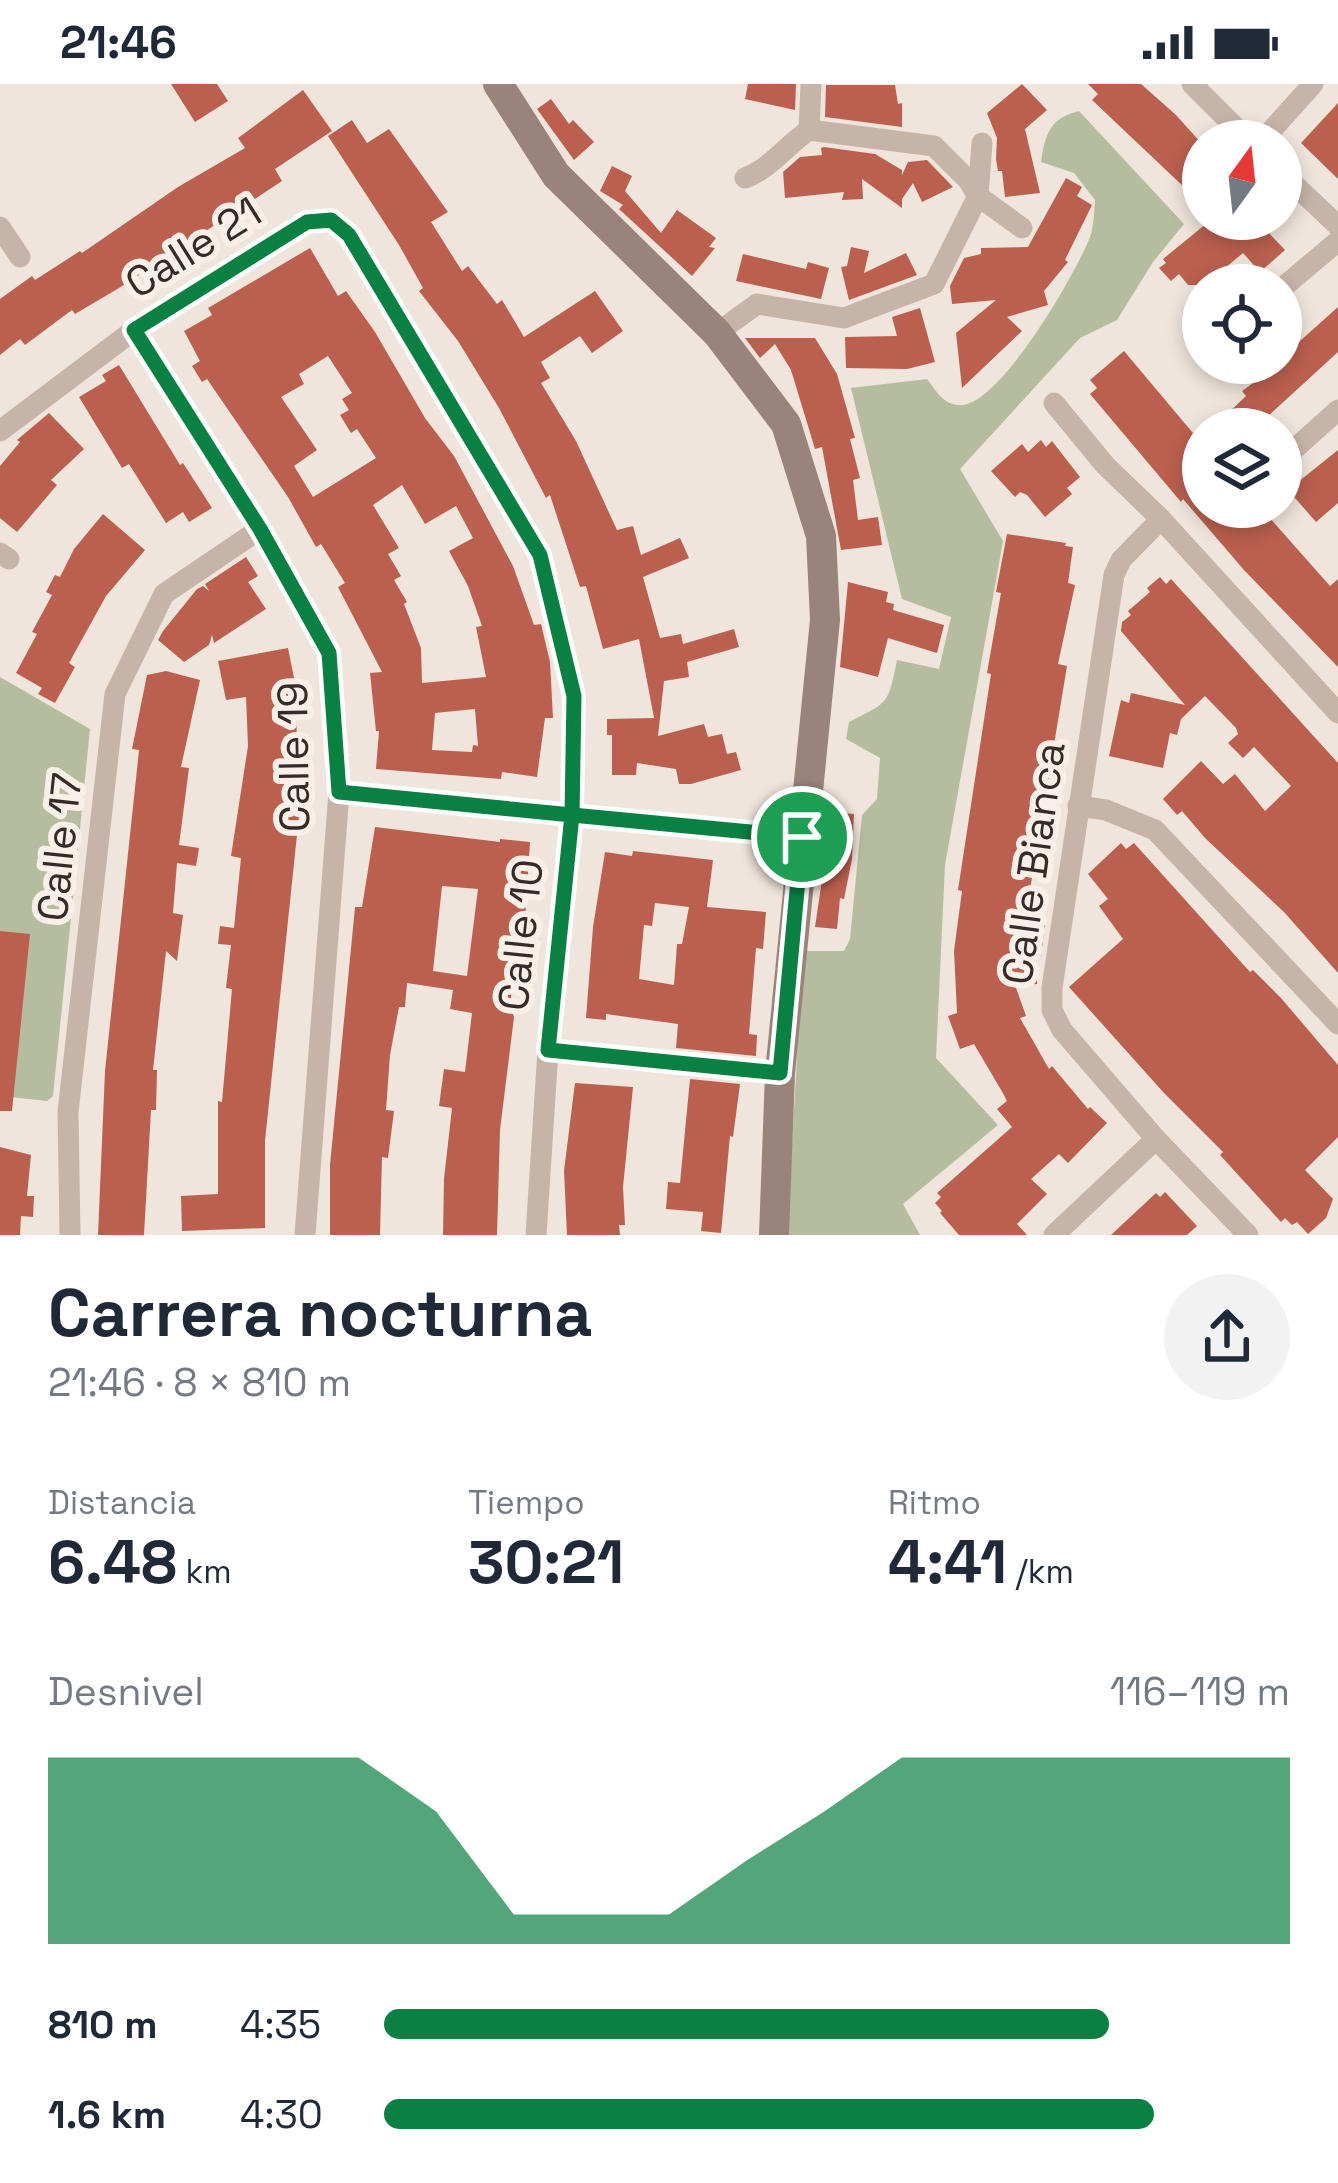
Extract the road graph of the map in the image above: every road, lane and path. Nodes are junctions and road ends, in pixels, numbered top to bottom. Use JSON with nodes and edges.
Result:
{"nodes":[{"id":1,"x":498,"y":84,"type":"edge"},
{"id":2,"x":811,"y":84,"type":"edge"},
{"id":3,"x":1192,"y":84,"type":"edge"},
{"id":4,"x":1313,"y":84,"type":"edge"},
{"id":5,"x":1228,"y":120,"type":"edge"},
{"id":6,"x":1281,"y":120,"type":"edge"},
{"id":7,"x":808,"y":130,"type":"junction"},
{"id":8,"x":982,"y":143,"type":"dead end"},
{"id":9,"x":745,"y":178,"type":"dead end"},
{"id":10,"x":1302,"y":192,"type":"edge"},
{"id":11,"x":978,"y":196,"type":"junction"},
{"id":12,"x":315,"y":221,"type":"joint"},
{"id":13,"x":1338,"y":226,"type":"edge"},
{"id":14,"x":0,"y":227,"type":"edge"},
{"id":15,"x":1022,"y":229,"type":"dead end"},
{"id":16,"x":1338,"y":242,"type":"edge"},
{"id":17,"x":20,"y":256,"type":"dead end"},
{"id":18,"x":1302,"y":272,"type":"edge"},
{"id":19,"x":134,"y":330,"type":"junction"},
{"id":20,"x":717,"y":334,"type":"junction"},
{"id":21,"x":1054,"y":403,"type":"dead end"},
{"id":22,"x":1338,"y":410,"type":"edge"},
{"id":23,"x":0,"y":430,"type":"edge"},
{"id":24,"x":1302,"y":442,"type":"edge"},
{"id":25,"x":1161,"y":519,"type":"junction"},
{"id":26,"x":260,"y":529,"type":"junction"},
{"id":27,"x":1338,"y":712,"type":"edge"},
{"id":28,"x":339,"y":792,"type":"junction"},
{"id":29,"x":1078,"y":806,"type":"junction"},
{"id":30,"x":572,"y":815,"type":"junction"},
{"id":31,"x":802,"y":837,"type":"junction"},
{"id":32,"x":1338,"y":1024,"type":"edge"},
{"id":33,"x":548,"y":1050,"type":"junction"},
{"id":34,"x":780,"y":1073,"type":"junction"},
{"id":35,"x":1156,"y":1139,"type":"junction"},
{"id":36,"x":70,"y":1235,"type":"edge"},
{"id":37,"x":305,"y":1235,"type":"edge"},
{"id":38,"x":536,"y":1235,"type":"edge"},
{"id":39,"x":774,"y":1235,"type":"edge"},
{"id":40,"x":1054,"y":1235,"type":"edge"},
{"id":41,"x":1248,"y":1235,"type":"edge"}],
"edges":[{"from":1,"to":20,"type":"street"},
{"from":2,"to":7,"type":"street"},
{"from":3,"to":5,"type":"street"},
{"from":4,"to":6,"type":"street"},
{"from":7,"to":9,"type":"street"},
{"from":7,"to":11,"type":"street"},
{"from":8,"to":11,"type":"street"},
{"from":10,"to":13,"type":"street"},
{"from":11,"to":15,"type":"street"},
{"from":11,"to":20,"type":"street"},
{"from":12,"to":19,"type":"street","name":"Calle 21"},
{"from":12,"to":30,"type":"street","name":"Calle 10"},
{"from":14,"to":17,"type":"street"},
{"from":16,"to":18,"type":"street"},
{"from":19,"to":23,"type":"street","name":"Calle 21"},
{"from":19,"to":26,"type":"street","name":"Calle 19"},
{"from":20,"to":31,"type":"street"},
{"from":21,"to":25,"type":"street"},
{"from":22,"to":24,"type":"street"},
{"from":25,"to":27,"type":"street"},
{"from":25,"to":29,"type":"street","name":"Calle Bianca"},
{"from":26,"to":28,"type":"street","name":"Calle 19"},
{"from":26,"to":36,"type":"street","name":"Calle 17"},
{"from":28,"to":30,"type":"street"},
{"from":28,"to":37,"type":"street","name":"Calle 19"},
{"from":29,"to":32,"type":"street"},
{"from":29,"to":35,"type":"street","name":"Calle Bianca"},
{"from":30,"to":31,"type":"street"},
{"from":30,"to":33,"type":"street","name":"Calle 10"},
{"from":31,"to":34,"type":"street"},
{"from":33,"to":34,"type":"street"},
{"from":33,"to":38,"type":"street","name":"Calle 10"},
{"from":34,"to":39,"type":"street"},
{"from":35,"to":40,"type":"street"},
{"from":35,"to":41,"type":"street","name":"Calle Bianca"}]}
